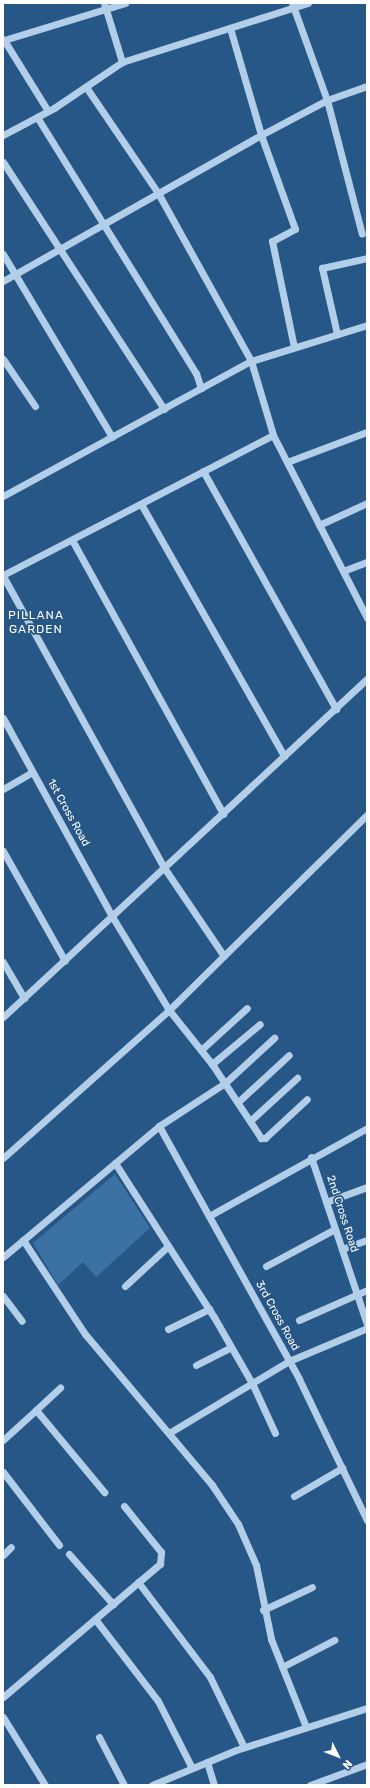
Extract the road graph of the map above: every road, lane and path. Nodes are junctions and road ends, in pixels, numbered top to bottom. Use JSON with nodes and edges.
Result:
{"nodes":[{"id":1,"x":125,"y":3,"type":"edge"},
{"id":2,"x":308,"y":3,"type":"edge"},
{"id":3,"x":292,"y":5,"type":"edge"},
{"id":4,"x":105,"y":6,"type":"edge"},
{"id":5,"x":230,"y":28,"type":"junction"},
{"id":6,"x":122,"y":62,"type":"junction"},
{"id":7,"x":367,"y":86,"type":"edge"},
{"id":8,"x":86,"y":87,"type":"junction"},
{"id":9,"x":327,"y":100,"type":"junction"},
{"id":10,"x":48,"y":111,"type":"junction"},
{"id":11,"x":37,"y":117,"type":"junction"},
{"id":12,"x":3,"y":135,"type":"edge"},
{"id":13,"x":261,"y":135,"type":"junction"},
{"id":14,"x":3,"y":162,"type":"edge"},
{"id":15,"x":158,"y":193,"type":"junction"},
{"id":16,"x":104,"y":224,"type":"junction"},
{"id":17,"x":362,"y":234,"type":"dead end"},
{"id":18,"x":60,"y":248,"type":"junction"},
{"id":19,"x":3,"y":254,"type":"edge"},
{"id":20,"x":367,"y":258,"type":"edge"},
{"id":21,"x":16,"y":274,"type":"junction"},
{"id":22,"x":3,"y":281,"type":"edge"},
{"id":23,"x":367,"y":324,"type":"edge"},
{"id":24,"x":337,"y":334,"type":"junction"},
{"id":25,"x":294,"y":347,"type":"junction"},
{"id":26,"x":3,"y":359,"type":"edge"},
{"id":27,"x":252,"y":360,"type":"junction"},
{"id":28,"x":201,"y":388,"type":"junction"},
{"id":29,"x":35,"y":406,"type":"dead end"},
{"id":30,"x":164,"y":409,"type":"junction"},
{"id":31,"x":367,"y":432,"type":"edge"},
{"id":32,"x":273,"y":435,"type":"junction"},
{"id":33,"x":112,"y":437,"type":"junction"},
{"id":34,"x":287,"y":462,"type":"junction"},
{"id":35,"x":203,"y":472,"type":"junction"},
{"id":36,"x":3,"y":496,"type":"edge"},
{"id":37,"x":367,"y":503,"type":"edge"},
{"id":38,"x":142,"y":504,"type":"junction"},
{"id":39,"x":319,"y":525,"type":"junction"},
{"id":40,"x":72,"y":540,"type":"junction"},
{"id":41,"x":367,"y":562,"type":"edge"},
{"id":42,"x":343,"y":571,"type":"junction"},
{"id":43,"x":3,"y":576,"type":"edge"},
{"id":44,"x":367,"y":618,"type":"edge"},
{"id":45,"x":367,"y":679,"type":"edge"},
{"id":46,"x":336,"y":709,"type":"junction"},
{"id":47,"x":3,"y":718,"type":"edge"},
{"id":48,"x":284,"y":756,"type":"junction"},
{"id":49,"x":32,"y":772,"type":"junction"},
{"id":50,"x":3,"y":789,"type":"edge"},
{"id":51,"x":223,"y":814,"type":"junction"},
{"id":52,"x":367,"y":815,"type":"edge"},
{"id":53,"x":3,"y":851,"type":"edge"},
{"id":54,"x":165,"y":869,"type":"junction"},
{"id":55,"x":113,"y":918,"type":"junction"},
{"id":56,"x":224,"y":956,"type":"junction"},
{"id":57,"x":65,"y":961,"type":"junction"},
{"id":58,"x":3,"y":962,"type":"edge"},
{"id":59,"x":24,"y":998,"type":"junction"},
{"id":60,"x":247,"y":1008,"type":"dead end"},
{"id":61,"x":169,"y":1010,"type":"junction"},
{"id":62,"x":3,"y":1017,"type":"edge"},
{"id":63,"x":260,"y":1024,"type":"dead end"},
{"id":64,"x":274,"y":1038,"type":"dead end"},
{"id":65,"x":200,"y":1050,"type":"junction"},
{"id":66,"x":289,"y":1055,"type":"dead end"},
{"id":67,"x":212,"y":1064,"type":"junction"},
{"id":68,"x":297,"y":1078,"type":"dead end"},
{"id":69,"x":225,"y":1083,"type":"junction"},
{"id":70,"x":307,"y":1099,"type":"dead end"},
{"id":71,"x":238,"y":1102,"type":"junction"},
{"id":72,"x":250,"y":1121,"type":"junction"},
{"id":73,"x":159,"y":1126,"type":"junction"},
{"id":74,"x":367,"y":1128,"type":"edge"},
{"id":75,"x":311,"y":1157,"type":"junction"},
{"id":76,"x":3,"y":1158,"type":"edge"},
{"id":77,"x":115,"y":1163,"type":"junction"},
{"id":78,"x":367,"y":1187,"type":"edge"},
{"id":79,"x":326,"y":1202,"type":"junction"},
{"id":80,"x":209,"y":1216,"type":"junction"},
{"id":81,"x":335,"y":1229,"type":"junction"},
{"id":82,"x":24,"y":1240,"type":"junction"},
{"id":83,"x":367,"y":1240,"type":"edge"},
{"id":84,"x":168,"y":1246,"type":"junction"},
{"id":85,"x":342,"y":1249,"type":"junction"},
{"id":86,"x":3,"y":1257,"type":"edge"},
{"id":87,"x":266,"y":1266,"type":"dead end"},
{"id":88,"x":126,"y":1286,"type":"dead end"},
{"id":89,"x":367,"y":1290,"type":"edge"},
{"id":90,"x":357,"y":1294,"type":"junction"},
{"id":91,"x":3,"y":1296,"type":"edge"},
{"id":92,"x":209,"y":1309,"type":"junction"},
{"id":93,"x":299,"y":1320,"type":"dead end"},
{"id":94,"x":22,"y":1321,"type":"dead end"},
{"id":95,"x":367,"y":1324,"type":"edge"},
{"id":96,"x":367,"y":1328,"type":"edge"},
{"id":97,"x":168,"y":1329,"type":"dead end"},
{"id":98,"x":231,"y":1347,"type":"junction"},
{"id":99,"x":289,"y":1361,"type":"junction"},
{"id":100,"x":196,"y":1365,"type":"dead end"},
{"id":101,"x":252,"y":1383,"type":"junction"},
{"id":102,"x":60,"y":1388,"type":"dead end"},
{"id":103,"x":36,"y":1410,"type":"junction"},
{"id":104,"x":169,"y":1433,"type":"junction"},
{"id":105,"x":275,"y":1433,"type":"dead end"},
{"id":106,"x":3,"y":1440,"type":"edge"},
{"id":107,"x":342,"y":1468,"type":"junction"},
{"id":108,"x":3,"y":1472,"type":"edge"},
{"id":109,"x":104,"y":1492,"type":"dead end"},
{"id":110,"x":294,"y":1496,"type":"dead end"},
{"id":111,"x":124,"y":1506,"type":"dead end"},
{"id":112,"x":367,"y":1520,"type":"edge"},
{"id":113,"x":58,"y":1544,"type":"dead end"},
{"id":114,"x":11,"y":1547,"type":"dead end"},
{"id":115,"x":70,"y":1554,"type":"dead end"},
{"id":116,"x":3,"y":1555,"type":"edge"},
{"id":117,"x":138,"y":1582,"type":"junction"},
{"id":118,"x":312,"y":1587,"type":"dead end"},
{"id":119,"x":113,"y":1604,"type":"junction"},
{"id":120,"x":263,"y":1610,"type":"junction"},
{"id":121,"x":95,"y":1619,"type":"junction"},
{"id":122,"x":334,"y":1640,"type":"dead end"},
{"id":123,"x":282,"y":1667,"type":"junction"},
{"id":124,"x":3,"y":1697,"type":"edge"},
{"id":125,"x":367,"y":1708,"type":"edge"},
{"id":126,"x":3,"y":1717,"type":"edge"},
{"id":127,"x":306,"y":1727,"type":"junction"},
{"id":128,"x":99,"y":1737,"type":"dead end"},
{"id":129,"x":244,"y":1747,"type":"junction"},
{"id":130,"x":207,"y":1762,"type":"junction"},
{"id":131,"x":367,"y":1764,"type":"edge"},
{"id":132,"x":192,"y":1768,"type":"junction"},
{"id":133,"x":45,"y":1785,"type":"edge"},
{"id":134,"x":124,"y":1785,"type":"edge"},
{"id":135,"x":152,"y":1785,"type":"edge"},
{"id":136,"x":214,"y":1785,"type":"edge"},
{"id":137,"x":310,"y":1785,"type":"edge"}],
"edges":[{"from":1,"to":4,"type":"street"},
{"from":2,"to":3,"type":"street"},
{"from":3,"to":5,"type":"street"},
{"from":3,"to":9,"type":"street"},
{"from":4,"to":6,"type":"street"},
{"from":4,"to":10,"type":"street"},
{"from":5,"to":6,"type":"street"},
{"from":5,"to":13,"type":"street"},
{"from":6,"to":8,"type":"street"},
{"from":7,"to":9,"type":"street"},
{"from":8,"to":10,"type":"street"},
{"from":8,"to":15,"type":"street"},
{"from":9,"to":13,"type":"street"},
{"from":9,"to":17,"type":"street"},
{"from":10,"to":11,"type":"street"},
{"from":11,"to":12,"type":"street"},
{"from":11,"to":16,"type":"street"},
{"from":13,"to":15,"type":"street"},
{"from":13,"to":25,"type":"street"},
{"from":14,"to":18,"type":"street"},
{"from":15,"to":16,"type":"street"},
{"from":15,"to":27,"type":"street"},
{"from":16,"to":18,"type":"street"},
{"from":16,"to":28,"type":"street"},
{"from":18,"to":21,"type":"street"},
{"from":18,"to":30,"type":"street"},
{"from":19,"to":21,"type":"street"},
{"from":20,"to":24,"type":"street"},
{"from":21,"to":22,"type":"street"},
{"from":21,"to":33,"type":"street"},
{"from":23,"to":24,"type":"street"},
{"from":24,"to":25,"type":"street"},
{"from":25,"to":27,"type":"street"},
{"from":26,"to":29,"type":"street"},
{"from":27,"to":28,"type":"street"},
{"from":27,"to":32,"type":"street"},
{"from":28,"to":30,"type":"street"},
{"from":30,"to":33,"type":"street"},
{"from":31,"to":34,"type":"street"},
{"from":32,"to":34,"type":"street"},
{"from":32,"to":35,"type":"street"},
{"from":33,"to":36,"type":"street"},
{"from":34,"to":39,"type":"street"},
{"from":35,"to":38,"type":"street"},
{"from":35,"to":46,"type":"street"},
{"from":37,"to":39,"type":"street"},
{"from":38,"to":40,"type":"street"},
{"from":38,"to":48,"type":"street"},
{"from":39,"to":42,"type":"street"},
{"from":40,"to":43,"type":"street"},
{"from":40,"to":51,"type":"street"},
{"from":41,"to":42,"type":"street"},
{"from":42,"to":44,"type":"street"},
{"from":43,"to":54,"type":"street"},
{"from":45,"to":46,"type":"street"},
{"from":46,"to":48,"type":"street"},
{"from":47,"to":49,"type":"street","name":"1st Cross Road"},
{"from":48,"to":51,"type":"street"},
{"from":49,"to":50,"type":"street"},
{"from":49,"to":55,"type":"street","name":"1st Cross Road"},
{"from":51,"to":54,"type":"street"},
{"from":52,"to":56,"type":"street"},
{"from":53,"to":57,"type":"street"},
{"from":54,"to":55,"type":"street"},
{"from":54,"to":56,"type":"street"},
{"from":55,"to":57,"type":"street"},
{"from":55,"to":61,"type":"street","name":"1st Cross Road"},
{"from":56,"to":61,"type":"street"},
{"from":57,"to":59,"type":"street"},
{"from":58,"to":59,"type":"street"},
{"from":59,"to":62,"type":"street"},
{"from":60,"to":65,"type":"street"},
{"from":61,"to":65,"type":"street","name":"1st Cross Road"},
{"from":61,"to":76,"type":"street"},
{"from":63,"to":67,"type":"street"},
{"from":64,"to":69,"type":"street"},
{"from":65,"to":67,"type":"street","name":"1st Cross Road"},
{"from":66,"to":71,"type":"street"},
{"from":67,"to":69,"type":"street","name":"1st Cross Road"},
{"from":68,"to":72,"type":"street"},
{"from":69,"to":71,"type":"street","name":"1st Cross Road"},
{"from":69,"to":73,"type":"street"},
{"from":70,"to":72,"type":"street","name":"1st Cross Road"},
{"from":71,"to":72,"type":"street","name":"1st Cross Road"},
{"from":73,"to":77,"type":"street"},
{"from":73,"to":80,"type":"street","name":"3rd Cross Road"},
{"from":74,"to":75,"type":"street"},
{"from":75,"to":79,"type":"street","name":"2nd Cross Road"},
{"from":75,"to":80,"type":"street"},
{"from":77,"to":82,"type":"street"},
{"from":77,"to":84,"type":"street"},
{"from":78,"to":79,"type":"street"},
{"from":79,"to":81,"type":"street","name":"2nd Cross Road"},
{"from":80,"to":99,"type":"street","name":"3rd Cross Road"},
{"from":81,"to":85,"type":"street","name":"2nd Cross Road"},
{"from":81,"to":87,"type":"street"},
{"from":82,"to":86,"type":"street"},
{"from":82,"to":104,"type":"street"},
{"from":83,"to":85,"type":"street"},
{"from":84,"to":88,"type":"street"},
{"from":84,"to":92,"type":"street"},
{"from":85,"to":90,"type":"street","name":"2nd Cross Road"},
{"from":89,"to":90,"type":"street"},
{"from":90,"to":93,"type":"street"},
{"from":90,"to":95,"type":"street","name":"2nd Cross Road"},
{"from":91,"to":94,"type":"street"},
{"from":92,"to":97,"type":"street"},
{"from":92,"to":98,"type":"street"},
{"from":96,"to":99,"type":"street"},
{"from":98,"to":100,"type":"street"},
{"from":98,"to":101,"type":"street"},
{"from":99,"to":101,"type":"street"},
{"from":99,"to":107,"type":"street","name":"3rd Cross Road"},
{"from":101,"to":104,"type":"street"},
{"from":101,"to":105,"type":"street"},
{"from":102,"to":103,"type":"street"},
{"from":103,"to":106,"type":"street"},
{"from":103,"to":109,"type":"street"},
{"from":104,"to":120,"type":"street"},
{"from":107,"to":110,"type":"street"},
{"from":107,"to":112,"type":"street","name":"3rd Cross Road"},
{"from":108,"to":113,"type":"street"},
{"from":111,"to":117,"type":"street"},
{"from":114,"to":116,"type":"street"},
{"from":115,"to":119,"type":"street"},
{"from":117,"to":119,"type":"street"},
{"from":117,"to":129,"type":"street"},
{"from":118,"to":120,"type":"street"},
{"from":119,"to":121,"type":"street"},
{"from":120,"to":123,"type":"street"},
{"from":121,"to":124,"type":"street"},
{"from":121,"to":132,"type":"street"},
{"from":122,"to":123,"type":"street"},
{"from":123,"to":127,"type":"street"},
{"from":125,"to":127,"type":"street"},
{"from":126,"to":133,"type":"street"},
{"from":127,"to":129,"type":"street"},
{"from":128,"to":134,"type":"street"},
{"from":129,"to":130,"type":"street"},
{"from":130,"to":132,"type":"street"},
{"from":130,"to":136,"type":"street"},
{"from":131,"to":137,"type":"street"},
{"from":132,"to":135,"type":"street"}]}
